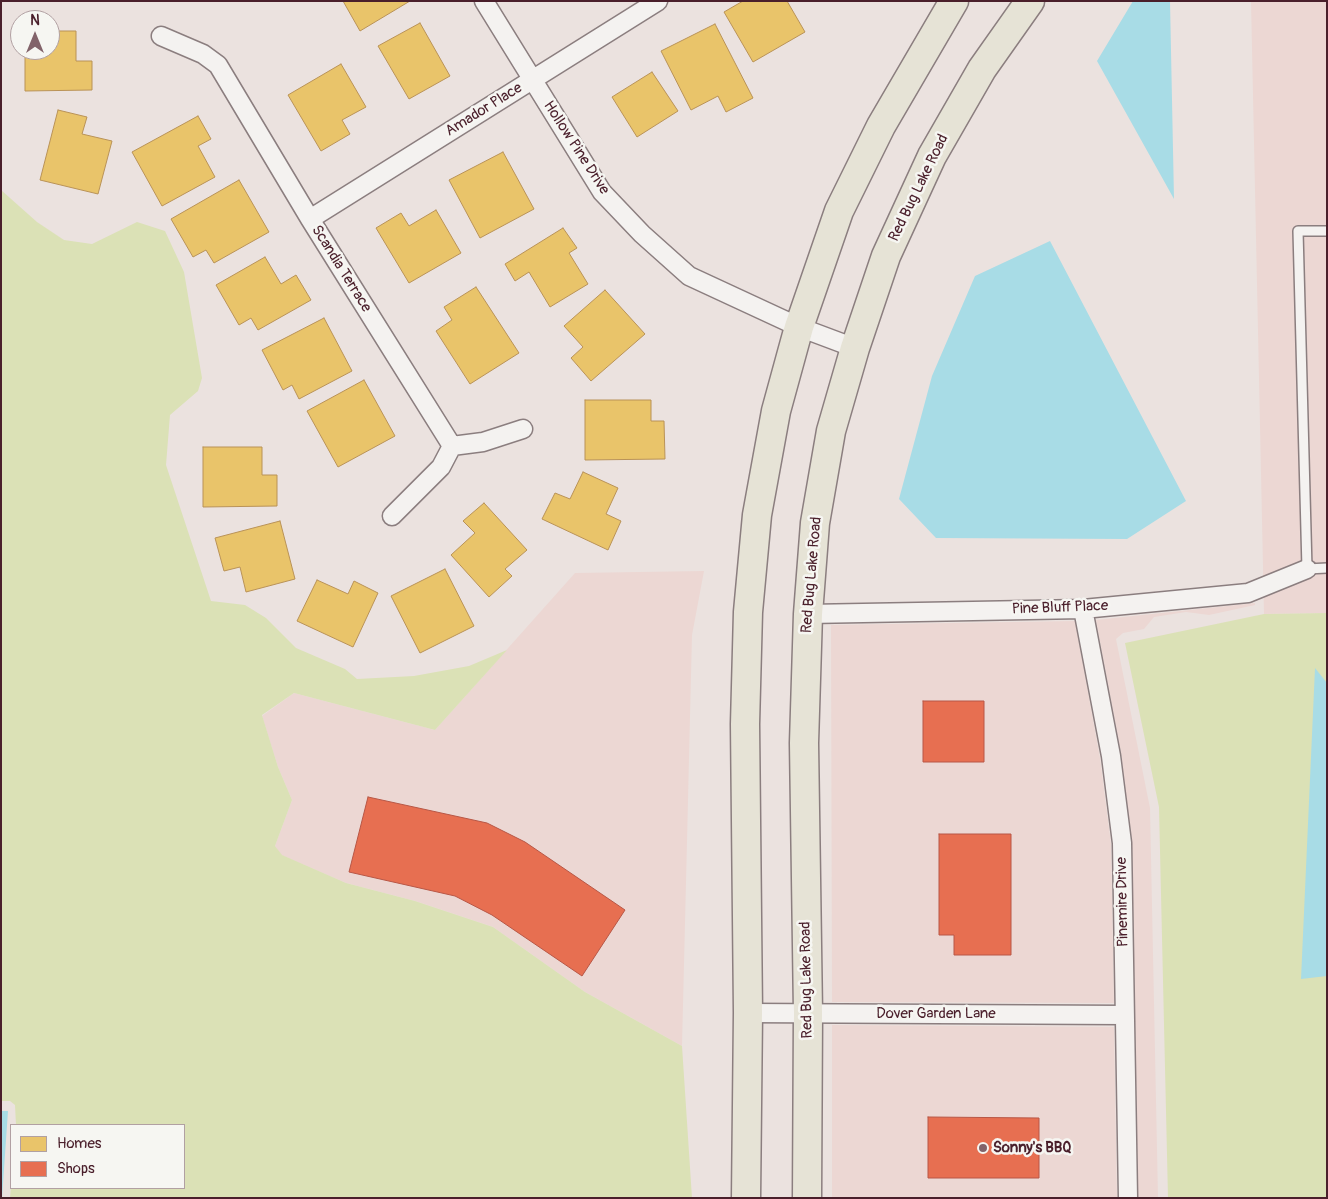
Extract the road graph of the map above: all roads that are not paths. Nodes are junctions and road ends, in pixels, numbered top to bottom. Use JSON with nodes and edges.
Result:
{"nodes":[{"id":1,"x":484,"y":1,"type":"edge"},
{"id":2,"x":658,"y":1,"type":"edge"},
{"id":3,"x":954,"y":1,"type":"edge"},
{"id":4,"x":1030,"y":1,"type":"edge"},
{"id":5,"x":161,"y":36,"type":"dead end"},
{"id":6,"x":532,"y":80,"type":"junction"},
{"id":7,"x":310,"y":219,"type":"junction"},
{"id":8,"x":1327,"y":231,"type":"edge"},
{"id":9,"x":799,"y":328,"type":"junction"},
{"id":10,"x":855,"y":348,"type":"junction"},
{"id":11,"x":523,"y":429,"type":"dead end"},
{"id":12,"x":452,"y":446,"type":"junction"},
{"id":13,"x":392,"y":516,"type":"dead end"},
{"id":14,"x":1327,"y":568,"type":"edge"},
{"id":15,"x":1307,"y":569,"type":"junction"},
{"id":16,"x":1083,"y":609,"type":"junction"},
{"id":17,"x":808,"y":614,"type":"junction"},
{"id":18,"x":748,"y":1013,"type":"junction"},
{"id":19,"x":808,"y":1013,"type":"junction"},
{"id":20,"x":1124,"y":1015,"type":"junction"},
{"id":21,"x":746,"y":1198,"type":"edge"},
{"id":22,"x":807,"y":1198,"type":"edge"},
{"id":23,"x":1128,"y":1198,"type":"edge"}],
"edges":[{"from":1,"to":6,"type":"street","name":"Hollow Pine Drive"},
{"from":2,"to":6,"type":"street","name":"Amador Place"},
{"from":3,"to":9,"type":"main road"},
{"from":4,"to":10,"type":"main road","name":"Red Bug Lake Road"},
{"from":5,"to":7,"type":"street","name":"Scandia Terrace"},
{"from":6,"to":7,"type":"street","name":"Amador Place"},
{"from":6,"to":9,"type":"street","name":"Hollow Pine Drive"},
{"from":7,"to":12,"type":"street","name":"Scandia Terrace"},
{"from":8,"to":15,"type":"lane"},
{"from":9,"to":10,"type":"street","name":"Hollow Pine Drive"},
{"from":9,"to":18,"type":"main road"},
{"from":10,"to":17,"type":"main road","name":"Red Bug Lake Road"},
{"from":11,"to":12,"type":"street"},
{"from":12,"to":13,"type":"street"},
{"from":14,"to":15,"type":"lane"},
{"from":15,"to":16,"type":"street","name":"Pine Bluff Place"},
{"from":16,"to":17,"type":"street","name":"Pine Bluff Place"},
{"from":16,"to":20,"type":"street","name":"Pinemire Drive"},
{"from":17,"to":19,"type":"main road","name":"Red Bug Lake Road"},
{"from":18,"to":19,"type":"street","name":"Dover Garden Lane"},
{"from":18,"to":21,"type":"main road"},
{"from":19,"to":20,"type":"street","name":"Dover Garden Lane"},
{"from":19,"to":22,"type":"main road","name":"Red Bug Lake Road"},
{"from":20,"to":23,"type":"street","name":"Pinemire Drive"}]}
